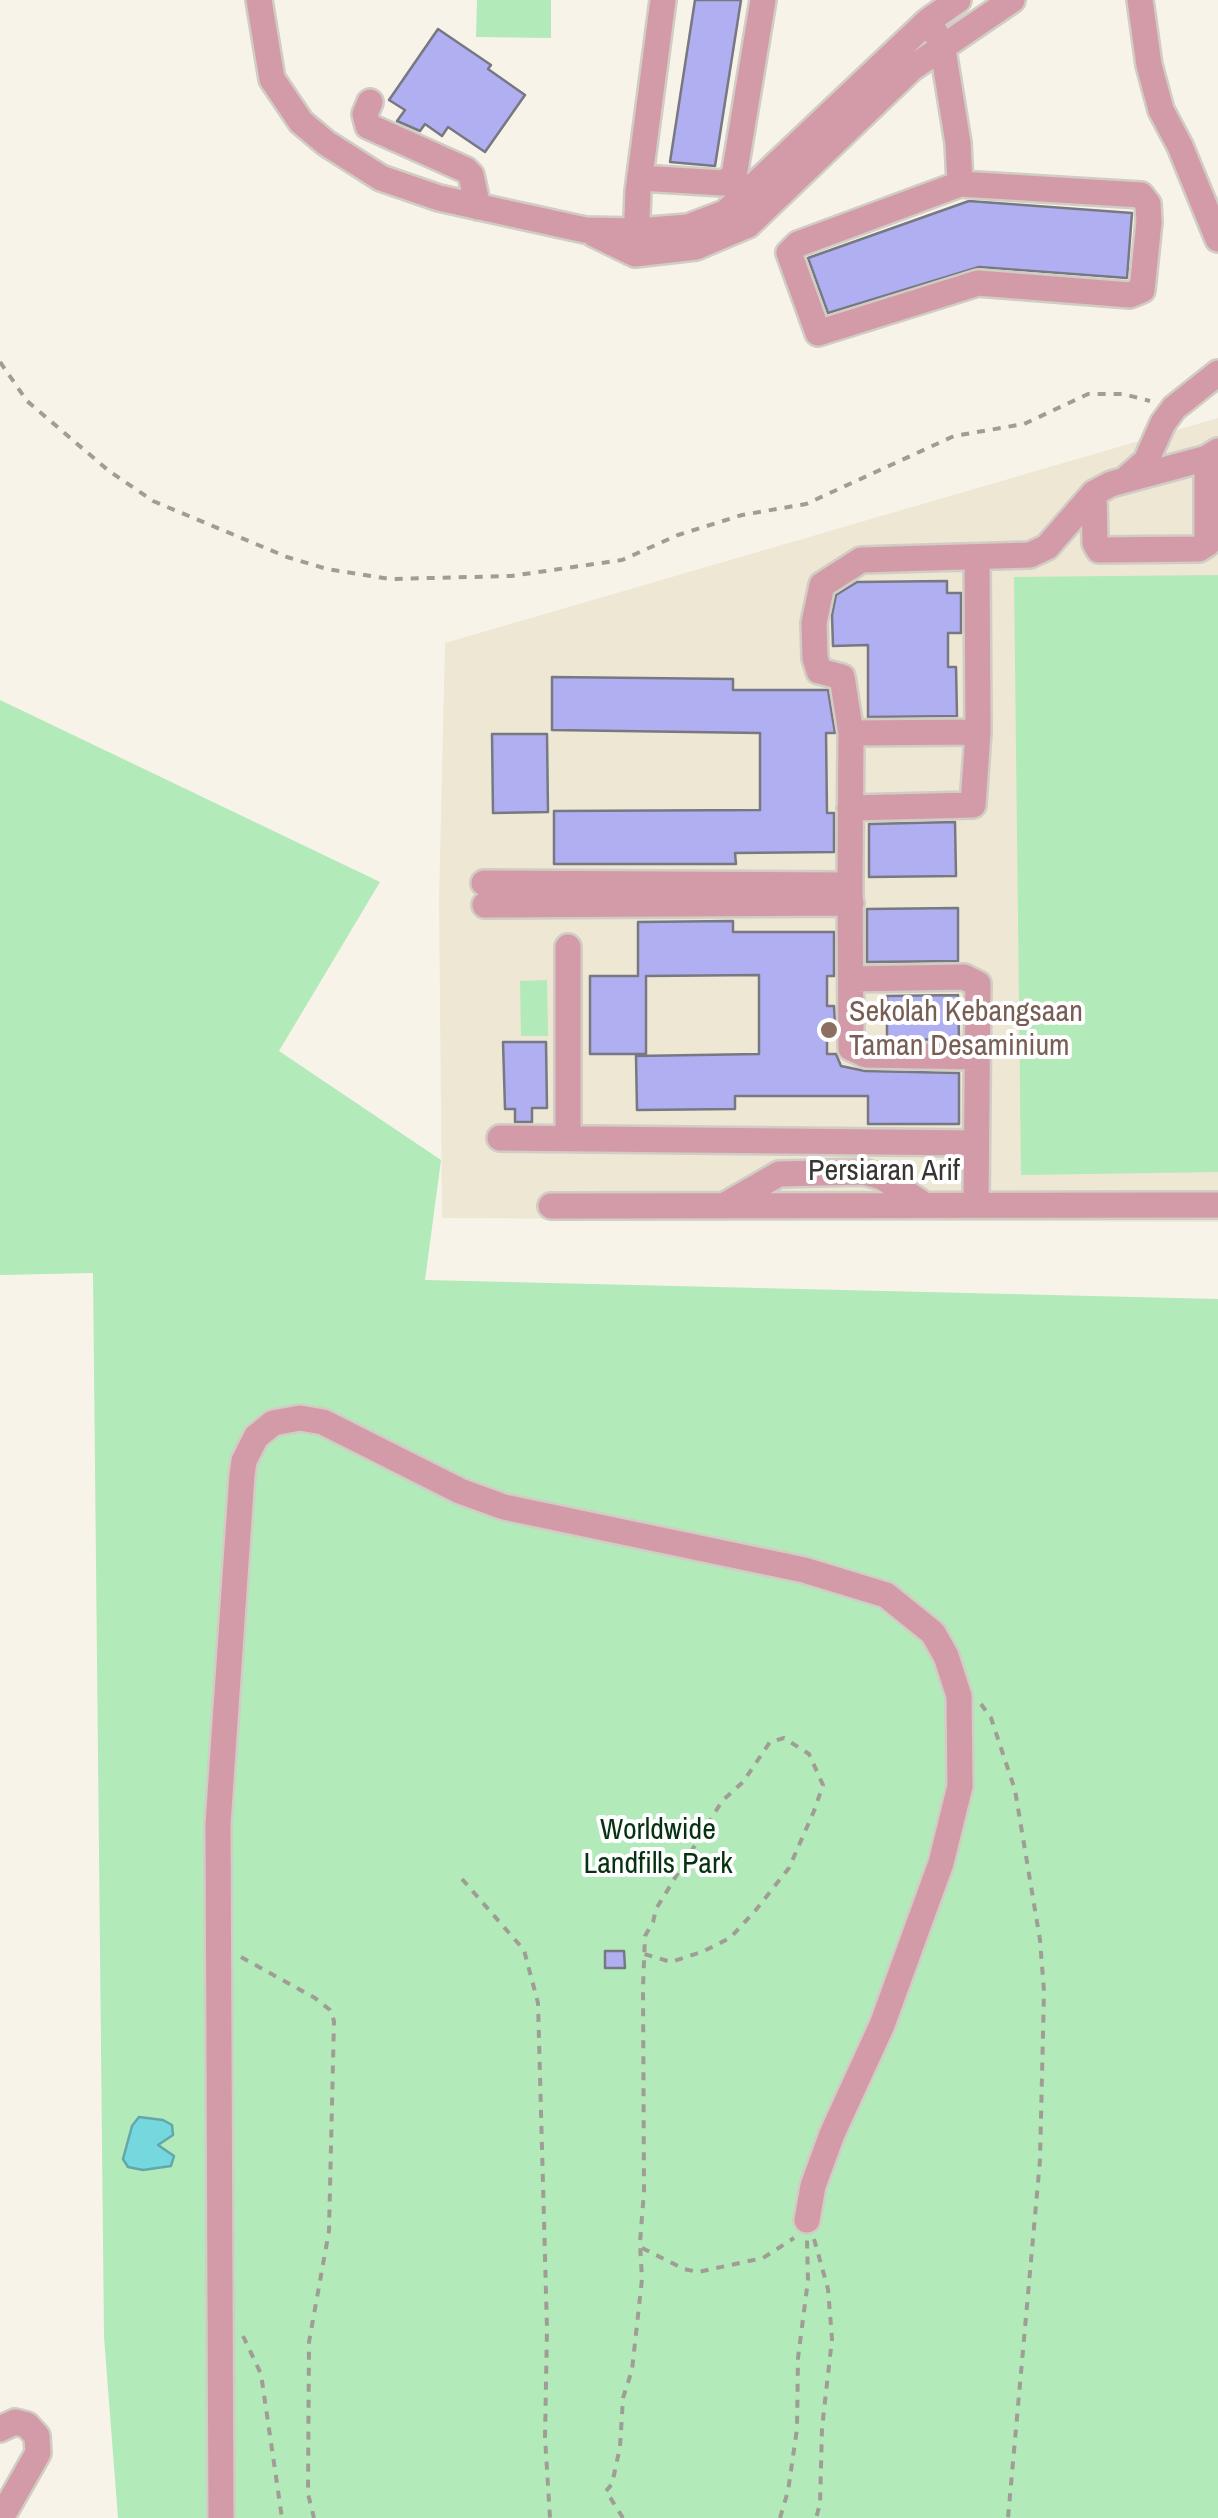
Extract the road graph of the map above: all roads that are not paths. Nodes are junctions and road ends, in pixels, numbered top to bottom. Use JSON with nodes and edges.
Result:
{"nodes":[{"id":1,"x":259,"y":0,"type":"edge"},
{"id":2,"x":662,"y":0,"type":"edge"},
{"id":3,"x":763,"y":0,"type":"edge"},
{"id":4,"x":958,"y":0,"type":"edge"},
{"id":5,"x":1012,"y":0,"type":"edge"},
{"id":6,"x":1140,"y":0,"type":"edge"},
{"id":7,"x":928,"y":21,"type":"junction"},
{"id":8,"x":942,"y":44,"type":"junction"},
{"id":9,"x":370,"y":102,"type":"dead end"},
{"id":10,"x":640,"y":178,"type":"junction"},
{"id":11,"x":960,"y":184,"type":"junction"},
{"id":12,"x":478,"y":207,"type":"junction"},
{"id":13,"x":1218,"y":239,"type":"edge"},
{"id":14,"x":636,"y":242,"type":"junction"},
{"id":15,"x":1218,"y":373,"type":"edge"},
{"id":16,"x":1212,"y":454,"type":"edge"},
{"id":17,"x":1128,"y":476,"type":"junction"},
{"id":18,"x":1094,"y":493,"type":"junction"},
{"id":19,"x":977,"y":557,"type":"junction"},
{"id":20,"x":851,"y":732,"type":"junction"},
{"id":21,"x":978,"y":732,"type":"junction"},
{"id":22,"x":850,"y":808,"type":"junction"},
{"id":23,"x":484,"y":894,"type":"dead end"},
{"id":24,"x":850,"y":894,"type":"junction"},
{"id":25,"x":568,"y":946,"type":"dead end"},
{"id":26,"x":852,"y":979,"type":"junction"},
{"id":27,"x":977,"y":1057,"type":"junction"},
{"id":28,"x":568,"y":1137,"type":"junction"},
{"id":29,"x":500,"y":1138,"type":"dead end"},
{"id":30,"x":976,"y":1142,"type":"junction"},
{"id":31,"x":976,"y":1204,"type":"junction"},
{"id":32,"x":1218,"y":1205,"type":"edge"},
{"id":33,"x":551,"y":1206,"type":"dead end"},
{"id":34,"x":807,"y":2220,"type":"road end"},
{"id":35,"x":1,"y":2427,"type":"edge"},
{"id":36,"x":1,"y":2518,"type":"edge"},
{"id":37,"x":222,"y":2518,"type":"edge"}],
"edges":[{"from":1,"to":12,"type":"street"},
{"from":2,"to":10,"type":"street"},
{"from":3,"to":10,"type":"street"},
{"from":4,"to":7,"type":"street"},
{"from":5,"to":8,"type":"street"},
{"from":6,"to":13,"type":"street"},
{"from":7,"to":8,"type":"street"},
{"from":7,"to":14,"type":"street"},
{"from":8,"to":11,"type":"street"},
{"from":8,"to":14,"type":"street"},
{"from":9,"to":12,"type":"street"},
{"from":10,"to":14,"type":"street"},
{"from":11,"to":11,"type":"street"},
{"from":12,"to":14,"type":"street"},
{"from":15,"to":17,"type":"street"},
{"from":16,"to":17,"type":"street"},
{"from":16,"to":18,"type":"street"},
{"from":17,"to":18,"type":"street"},
{"from":18,"to":19,"type":"street"},
{"from":19,"to":20,"type":"street"},
{"from":19,"to":21,"type":"street"},
{"from":20,"to":21,"type":"street"},
{"from":20,"to":22,"type":"street"},
{"from":21,"to":22,"type":"street"},
{"from":22,"to":24,"type":"street"},
{"from":23,"to":24,"type":"street"},
{"from":24,"to":26,"type":"street"},
{"from":25,"to":28,"type":"street"},
{"from":26,"to":27,"type":"street"},
{"from":26,"to":27,"type":"street"},
{"from":27,"to":30,"type":"street"},
{"from":28,"to":29,"type":"street"},
{"from":28,"to":30,"type":"street"},
{"from":30,"to":31,"type":"street"},
{"from":31,"to":32,"type":"street","name":"Persiaran Arif"},
{"from":31,"to":33,"type":"street","name":"Persiaran Arif"},
{"from":34,"to":37,"type":"street"},
{"from":35,"to":36,"type":"street"}]}
